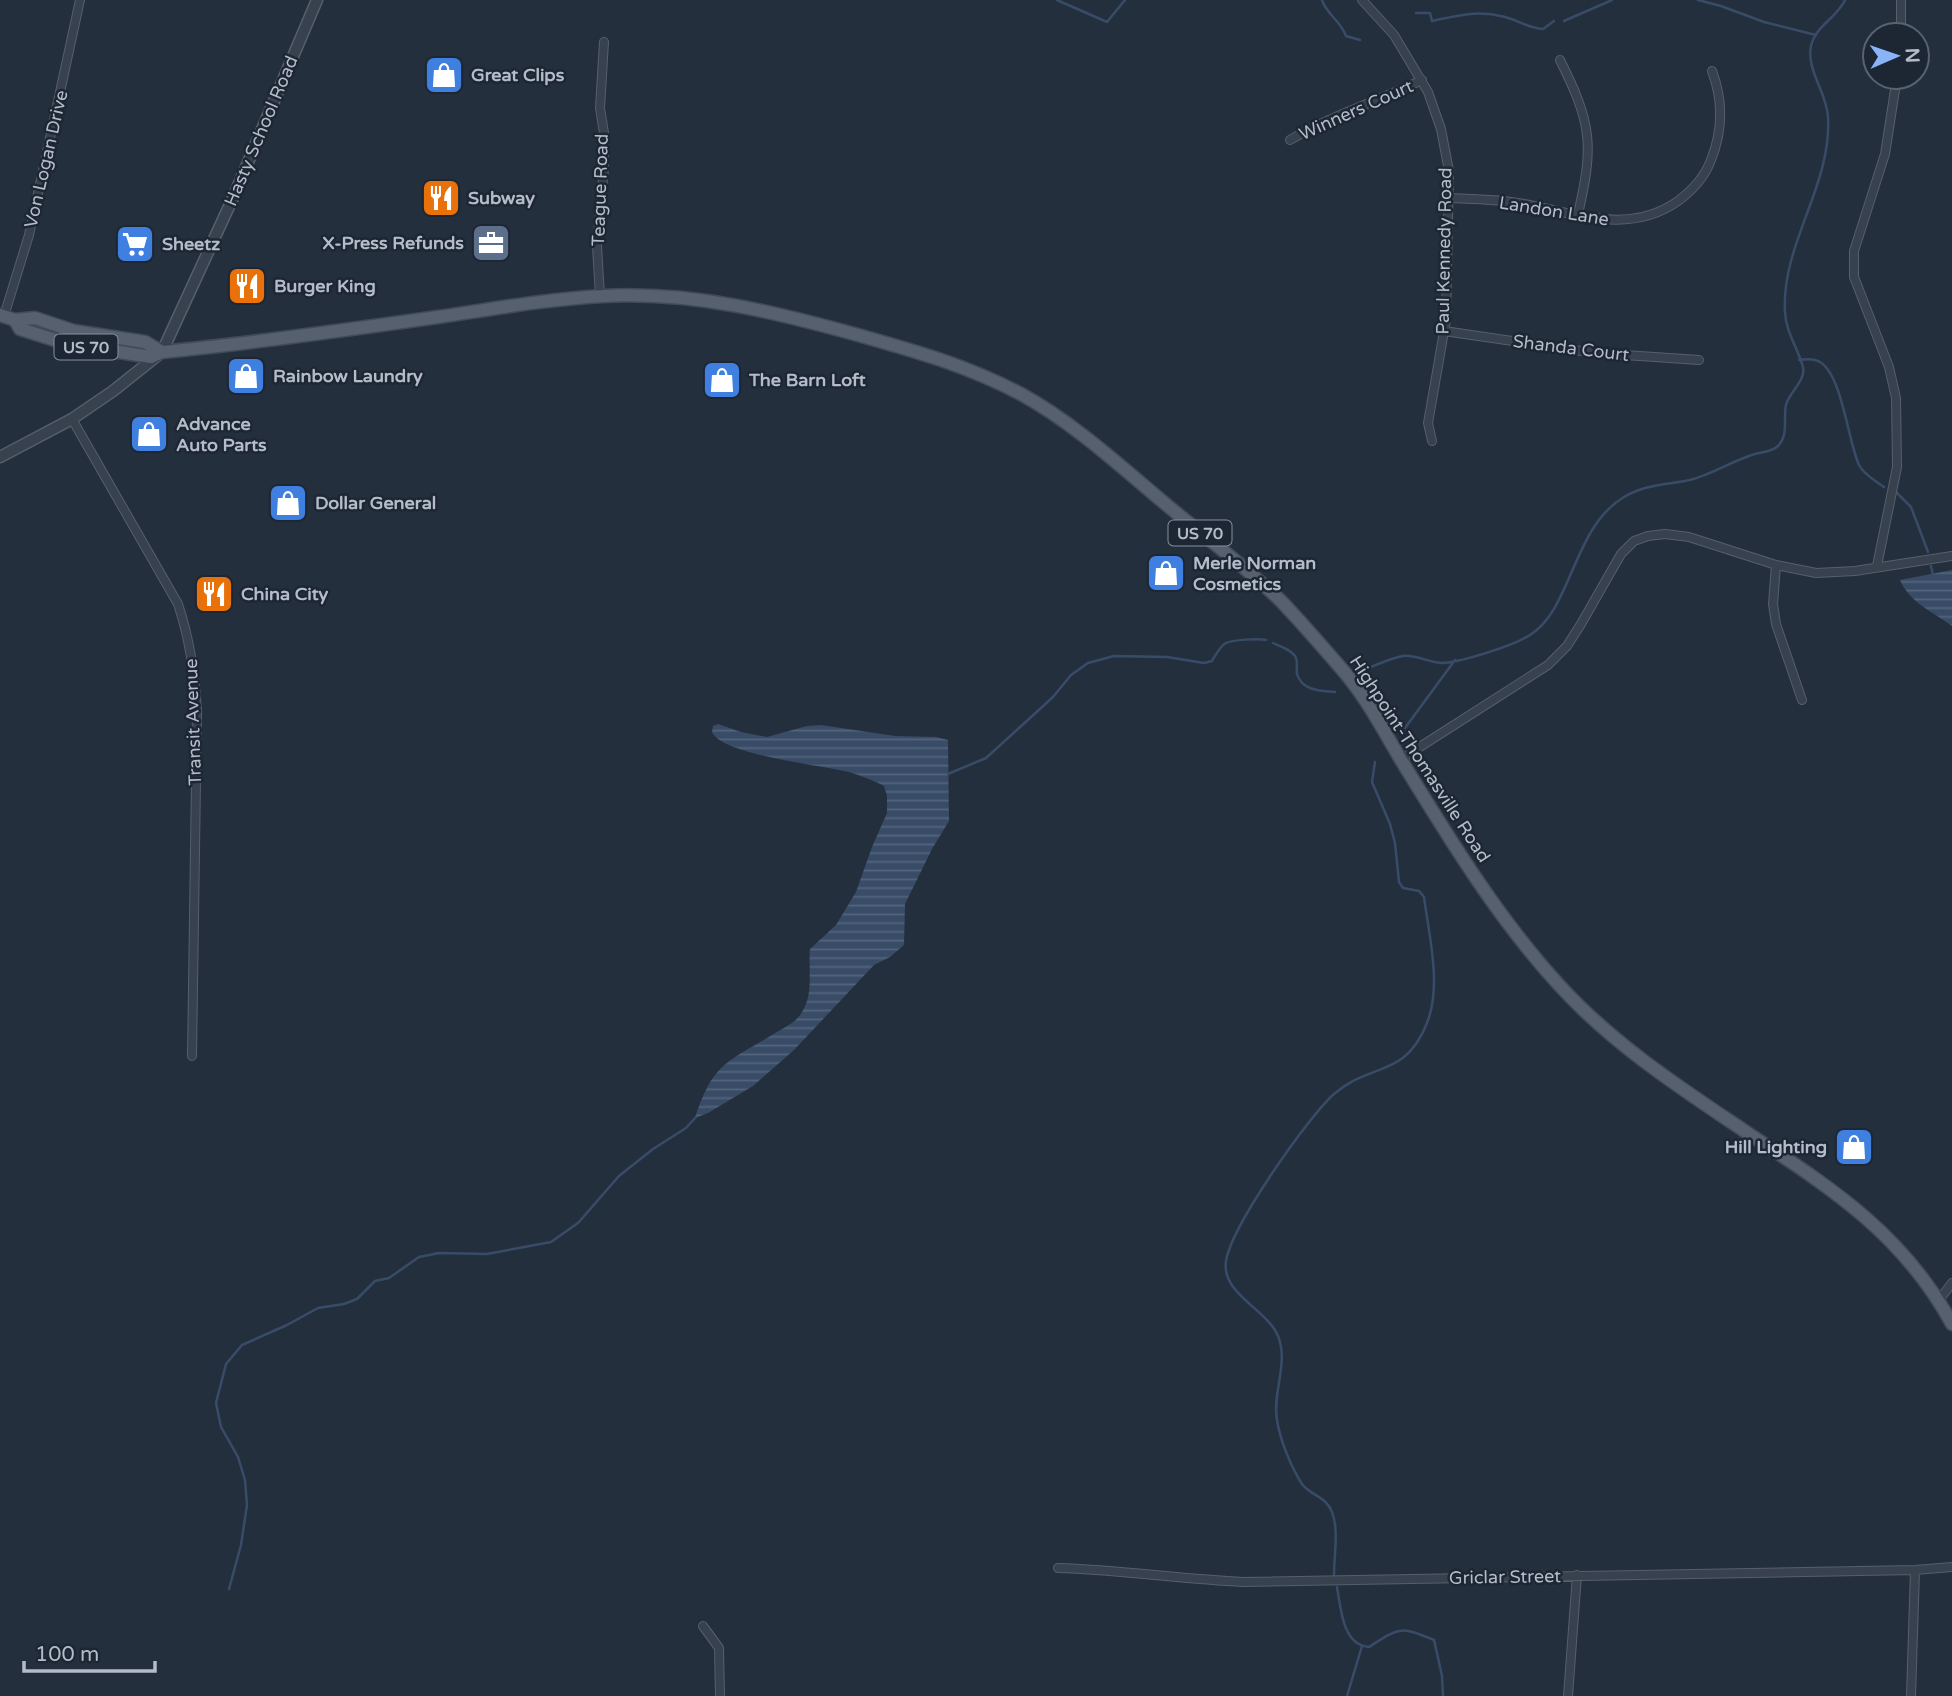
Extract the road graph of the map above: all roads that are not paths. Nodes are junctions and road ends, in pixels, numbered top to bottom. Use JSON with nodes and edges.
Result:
{"nodes":[{"id":1,"x":80,"y":0,"type":"edge"},
{"id":2,"x":317,"y":0,"type":"edge"},
{"id":3,"x":1362,"y":0,"type":"edge"},
{"id":4,"x":1901,"y":0,"type":"edge"},
{"id":5,"x":1901,"y":21,"type":"edge"},
{"id":6,"x":604,"y":42,"type":"dead end"},
{"id":7,"x":1560,"y":60,"type":"dead end"},
{"id":8,"x":1712,"y":71,"type":"dead end"},
{"id":9,"x":1422,"y":80,"type":"junction"},
{"id":10,"x":1895,"y":91,"type":"edge"},
{"id":11,"x":1290,"y":140,"type":"dead end"},
{"id":12,"x":1449,"y":198,"type":"junction"},
{"id":13,"x":1578,"y":214,"type":"junction"},
{"id":14,"x":600,"y":296,"type":"junction"},
{"id":15,"x":6,"y":317,"type":"edge"},
{"id":16,"x":1444,"y":331,"type":"junction"},
{"id":17,"x":162,"y":352,"type":"junction"},
{"id":18,"x":1699,"y":360,"type":"dead end"},
{"id":19,"x":72,"y":419,"type":"junction"},
{"id":20,"x":1432,"y":442,"type":"dead end"},
{"id":21,"x":0,"y":457,"type":"edge"},
{"id":22,"x":1952,"y":556,"type":"edge"},
{"id":23,"x":1776,"y":565,"type":"junction"},
{"id":24,"x":1877,"y":566,"type":"junction"},
{"id":25,"x":1802,"y":700,"type":"dead end"},
{"id":26,"x":1401,"y":759,"type":"junction"},
{"id":27,"x":192,"y":1056,"type":"dead end"},
{"id":28,"x":1952,"y":1283,"type":"edge"},
{"id":29,"x":1939,"y":1300,"type":"junction"},
{"id":30,"x":1952,"y":1324,"type":"edge"},
{"id":31,"x":1058,"y":1567,"type":"dead end"},
{"id":32,"x":1952,"y":1567,"type":"edge"},
{"id":33,"x":1915,"y":1570,"type":"junction"},
{"id":34,"x":1577,"y":1575,"type":"junction"},
{"id":35,"x":703,"y":1626,"type":"dead end"},
{"id":36,"x":720,"y":1696,"type":"edge"},
{"id":37,"x":1568,"y":1696,"type":"edge"},
{"id":38,"x":1911,"y":1696,"type":"edge"}],
"edges":[{"from":1,"to":15,"type":"street","name":"Von Logan Drive"},
{"from":2,"to":17,"type":"street","name":"Hasty School Road"},
{"from":3,"to":9,"type":"street","name":"Paul Kennedy Road"},
{"from":4,"to":5,"type":"street"},
{"from":6,"to":14,"type":"street","name":"Teague Road"},
{"from":7,"to":13,"type":"street"},
{"from":8,"to":13,"type":"street","name":"Landon Lane"},
{"from":9,"to":11,"type":"street","name":"Winners Court"},
{"from":9,"to":12,"type":"street","name":"Paul Kennedy Road"},
{"from":10,"to":24,"type":"street"},
{"from":12,"to":13,"type":"street","name":"Landon Lane"},
{"from":12,"to":16,"type":"street","name":"Paul Kennedy Road"},
{"from":14,"to":17,"type":"main road","name":"Highpoint-Thomasville Road","number":"US 70"},
{"from":14,"to":26,"type":"main road","name":"Highpoint-Thomasville Road","number":"US 70"},
{"from":15,"to":17,"type":"main road","name":"Highpoint-Thomasville Road","number":"US 70"},
{"from":16,"to":18,"type":"street","name":"Shanda Court"},
{"from":16,"to":20,"type":"street","name":"Paul Kennedy Road"},
{"from":17,"to":19,"type":"street","name":"Hasty School Road"},
{"from":19,"to":21,"type":"street","name":"Hasty School Road"},
{"from":19,"to":27,"type":"street","name":"Transit Avenue"},
{"from":22,"to":24,"type":"street"},
{"from":23,"to":24,"type":"street"},
{"from":23,"to":25,"type":"street"},
{"from":23,"to":26,"type":"street"},
{"from":26,"to":29,"type":"main road","name":"Highpoint-Thomasville Road","number":"US 70"},
{"from":28,"to":29,"type":"street"},
{"from":29,"to":30,"type":"main road","name":"Highpoint-Thomasville Road","number":"US 70"},
{"from":31,"to":34,"type":"street","name":"Griclar Street"},
{"from":32,"to":33,"type":"street","name":"Griclar Street"},
{"from":33,"to":34,"type":"street","name":"Griclar Street"},
{"from":33,"to":38,"type":"street"},
{"from":34,"to":37,"type":"street"},
{"from":35,"to":36,"type":"street"}]}
